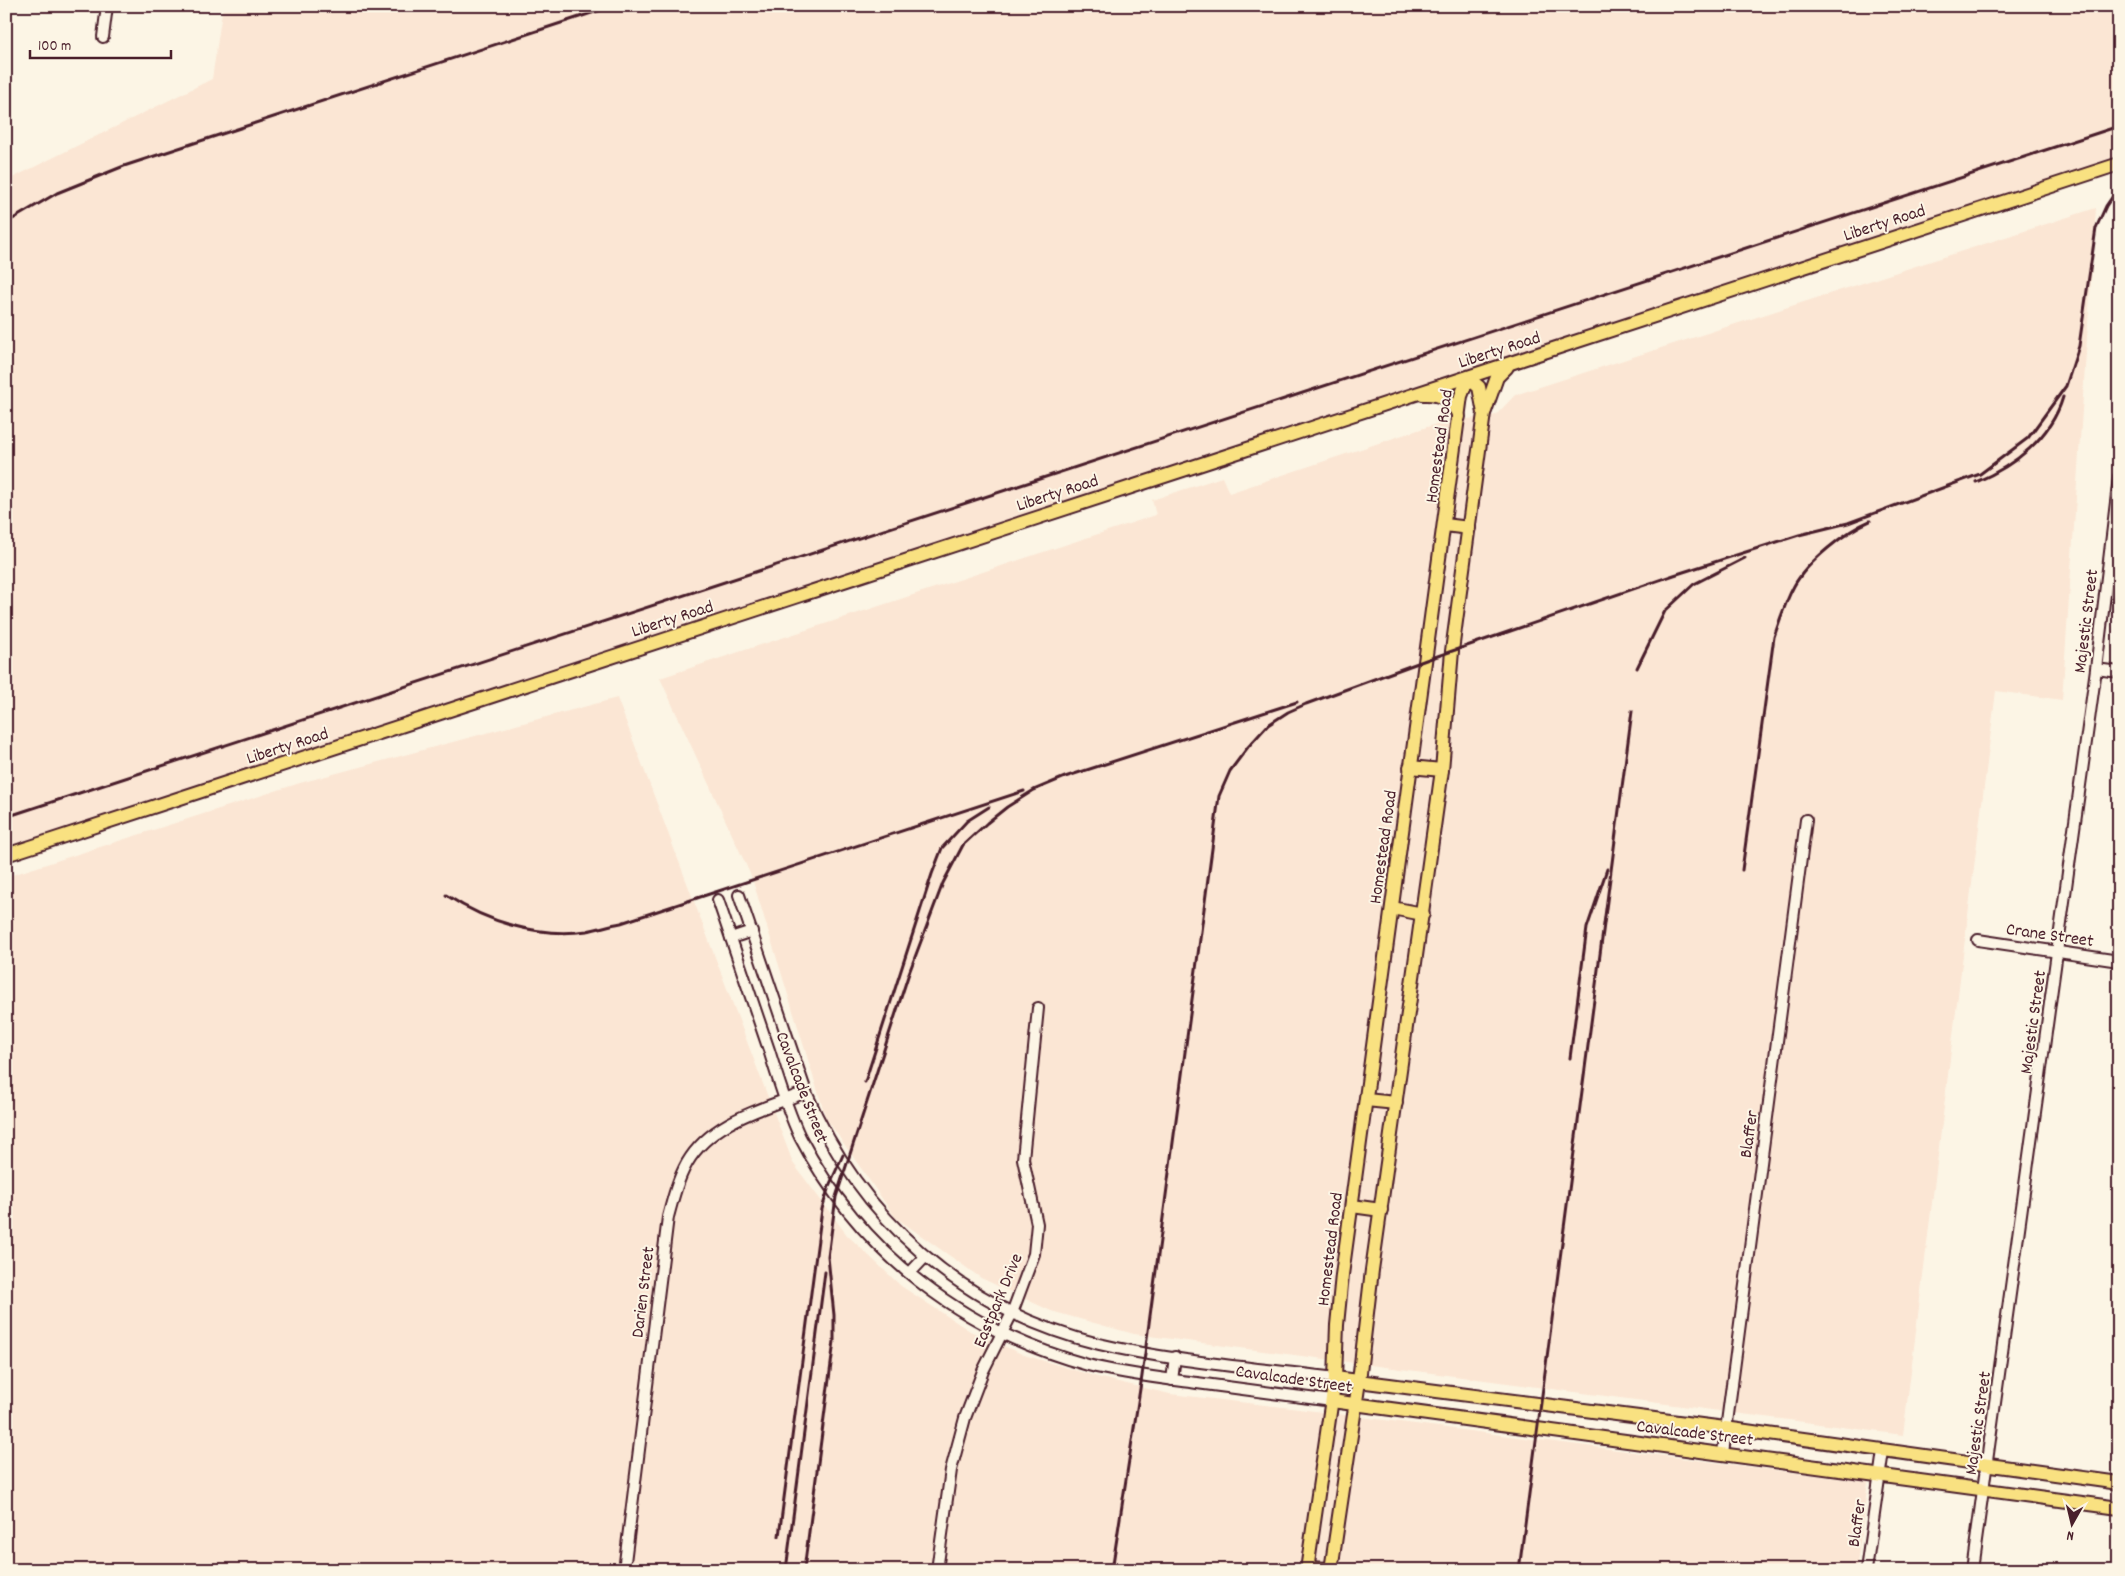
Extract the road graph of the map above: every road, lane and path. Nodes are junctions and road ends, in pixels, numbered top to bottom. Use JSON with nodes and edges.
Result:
{"nodes":[{"id":1,"x":107,"y":6,"type":"edge"},
{"id":2,"x":103,"y":37,"type":"dead end"},
{"id":3,"x":2119,"y":164,"type":"edge"},
{"id":4,"x":1510,"y":364,"type":"junction"},
{"id":5,"x":1468,"y":378,"type":"junction"},
{"id":6,"x":1409,"y":397,"type":"junction"},
{"id":7,"x":1484,"y":413,"type":"junction"},
{"id":8,"x":1459,"y":417,"type":"junction"},
{"id":9,"x":2119,"y":478,"type":"edge"},
{"id":10,"x":1444,"y":525,"type":"junction"},
{"id":11,"x":1469,"y":528,"type":"junction"},
{"id":12,"x":2113,"y":565,"type":"edge"},
{"id":13,"x":2096,"y":669,"type":"junction"},
{"id":14,"x":2119,"y":672,"type":"edge"},
{"id":15,"x":1410,"y":767,"type":"junction"},
{"id":16,"x":1442,"y":770,"type":"junction"},
{"id":17,"x":1806,"y":820,"type":"dead end"},
{"id":18,"x":6,"y":855,"type":"edge"},
{"id":19,"x":739,"y":894,"type":"dead end"},
{"id":20,"x":718,"y":900,"type":"dead end"},
{"id":21,"x":1392,"y":908,"type":"junction"},
{"id":22,"x":1423,"y":914,"type":"junction"},
{"id":23,"x":752,"y":931,"type":"junction"},
{"id":24,"x":731,"y":938,"type":"junction"},
{"id":25,"x":1978,"y":940,"type":"dead end"},
{"id":26,"x":2058,"y":951,"type":"junction"},
{"id":27,"x":2119,"y":960,"type":"edge"},
{"id":28,"x":1038,"y":1008,"type":"dead end"},
{"id":29,"x":806,"y":1092,"type":"junction"},
{"id":30,"x":786,"y":1100,"type":"junction"},
{"id":31,"x":1366,"y":1100,"type":"junction"},
{"id":32,"x":1396,"y":1103,"type":"junction"},
{"id":33,"x":1352,"y":1206,"type":"junction"},
{"id":34,"x":1380,"y":1210,"type":"junction"},
{"id":35,"x":925,"y":1257,"type":"junction"},
{"id":36,"x":910,"y":1273,"type":"junction"},
{"id":37,"x":1012,"y":1313,"type":"junction"},
{"id":38,"x":1002,"y":1334,"type":"junction"},
{"id":39,"x":1175,"y":1357,"type":"junction"},
{"id":40,"x":1335,"y":1378,"type":"junction"},
{"id":41,"x":1172,"y":1380,"type":"junction"},
{"id":42,"x":1359,"y":1381,"type":"junction"},
{"id":43,"x":1332,"y":1401,"type":"junction"},
{"id":44,"x":1355,"y":1404,"type":"junction"},
{"id":45,"x":1725,"y":1428,"type":"junction"},
{"id":46,"x":1882,"y":1451,"type":"junction"},
{"id":47,"x":1723,"y":1453,"type":"junction"},
{"id":48,"x":1987,"y":1465,"type":"junction"},
{"id":49,"x":1880,"y":1474,"type":"junction"},
{"id":50,"x":2119,"y":1483,"type":"edge"},
{"id":51,"x":1984,"y":1489,"type":"junction"},
{"id":52,"x":2119,"y":1508,"type":"edge"},
{"id":53,"x":1307,"y":1569,"type":"edge"},
{"id":54,"x":1331,"y":1569,"type":"edge"},
{"id":55,"x":624,"y":1570,"type":"edge"},
{"id":56,"x":937,"y":1570,"type":"edge"},
{"id":57,"x":1866,"y":1570,"type":"edge"},
{"id":58,"x":1972,"y":1570,"type":"edge"}],
"edges":[{"from":1,"to":2,"type":"street"},
{"from":3,"to":4,"type":"main road","name":"Liberty Road"},
{"from":4,"to":5,"type":"main road","name":"Liberty Road"},
{"from":4,"to":7,"type":"main road"},
{"from":5,"to":6,"type":"main road","name":"Liberty Road"},
{"from":5,"to":7,"type":"main road","name":"Homestead Road"},
{"from":5,"to":8,"type":"main road","name":"Homestead Road"},
{"from":6,"to":8,"type":"main road"},
{"from":6,"to":18,"type":"main road","name":"Liberty Road"},
{"from":7,"to":11,"type":"main road","name":"Homestead Road"},
{"from":8,"to":10,"type":"main road","name":"Homestead Road"},
{"from":9,"to":12,"type":"street","name":"Majestic Street"},
{"from":10,"to":11,"type":"main road"},
{"from":10,"to":15,"type":"main road","name":"Homestead Road"},
{"from":11,"to":16,"type":"main road","name":"Homestead Road"},
{"from":12,"to":13,"type":"street","name":"Majestic Street"},
{"from":13,"to":14,"type":"street"},
{"from":13,"to":26,"type":"street","name":"Majestic Street"},
{"from":15,"to":16,"type":"main road"},
{"from":15,"to":21,"type":"main road","name":"Homestead Road"},
{"from":16,"to":22,"type":"main road","name":"Homestead Road"},
{"from":17,"to":45,"type":"street","name":"Blaffer"},
{"from":19,"to":23,"type":"street","name":"Cavalcade Street"},
{"from":20,"to":24,"type":"street","name":"Cavalcade Street"},
{"from":21,"to":22,"type":"main road"},
{"from":21,"to":31,"type":"main road","name":"Homestead Road"},
{"from":22,"to":32,"type":"main road","name":"Homestead Road"},
{"from":23,"to":24,"type":"street"},
{"from":23,"to":29,"type":"street","name":"Cavalcade Street"},
{"from":24,"to":30,"type":"street","name":"Cavalcade Street"},
{"from":25,"to":26,"type":"street","name":"Crane Street"},
{"from":26,"to":27,"type":"street","name":"Crane Street"},
{"from":26,"to":48,"type":"street","name":"Majestic Street"},
{"from":28,"to":37,"type":"street","name":"Eastpark Drive"},
{"from":29,"to":30,"type":"street","name":"Darien Street"},
{"from":29,"to":35,"type":"street","name":"Cavalcade Street"},
{"from":30,"to":36,"type":"street","name":"Cavalcade Street"},
{"from":30,"to":55,"type":"street","name":"Darien Street"},
{"from":31,"to":32,"type":"main road"},
{"from":31,"to":33,"type":"main road","name":"Homestead Road"},
{"from":32,"to":34,"type":"main road","name":"Homestead Road"},
{"from":33,"to":34,"type":"main road"},
{"from":33,"to":40,"type":"main road","name":"Homestead Road"},
{"from":34,"to":42,"type":"main road","name":"Homestead Road"},
{"from":35,"to":36,"type":"street"},
{"from":35,"to":37,"type":"street","name":"Cavalcade Street"},
{"from":36,"to":38,"type":"street","name":"Cavalcade Street"},
{"from":37,"to":38,"type":"street","name":"Eastpark Drive"},
{"from":37,"to":39,"type":"street","name":"Cavalcade Street"},
{"from":38,"to":41,"type":"street","name":"Cavalcade Street"},
{"from":38,"to":56,"type":"street","name":"Eastpark Drive"},
{"from":39,"to":40,"type":"street","name":"Cavalcade Street"},
{"from":39,"to":41,"type":"street"},
{"from":40,"to":42,"type":"main road","name":"Cavalcade Street"},
{"from":40,"to":43,"type":"main road","name":"Homestead Road"},
{"from":41,"to":43,"type":"street","name":"Cavalcade Street"},
{"from":42,"to":44,"type":"main road","name":"Homestead Road"},
{"from":42,"to":45,"type":"main road","name":"Cavalcade Street"},
{"from":43,"to":44,"type":"main road","name":"Cavalcade Street"},
{"from":43,"to":53,"type":"main road","name":"Homestead Road"},
{"from":44,"to":47,"type":"main road","name":"Cavalcade Street"},
{"from":44,"to":54,"type":"main road","name":"Homestead Road"},
{"from":45,"to":46,"type":"main road","name":"Cavalcade Street"},
{"from":45,"to":47,"type":"street","name":"Blaffer"},
{"from":46,"to":48,"type":"main road","name":"Cavalcade Street"},
{"from":46,"to":49,"type":"street","name":"Blaffer"},
{"from":47,"to":49,"type":"main road","name":"Cavalcade Street"},
{"from":48,"to":50,"type":"main road","name":"Cavalcade Street"},
{"from":48,"to":51,"type":"street","name":"Majestic Street"},
{"from":49,"to":51,"type":"main road","name":"Cavalcade Street"},
{"from":49,"to":57,"type":"street","name":"Blaffer"},
{"from":51,"to":52,"type":"main road","name":"Cavalcade Street"},
{"from":51,"to":58,"type":"street","name":"Majestic Street"},
{"from":53,"to":54,"type":"main road"}]}
